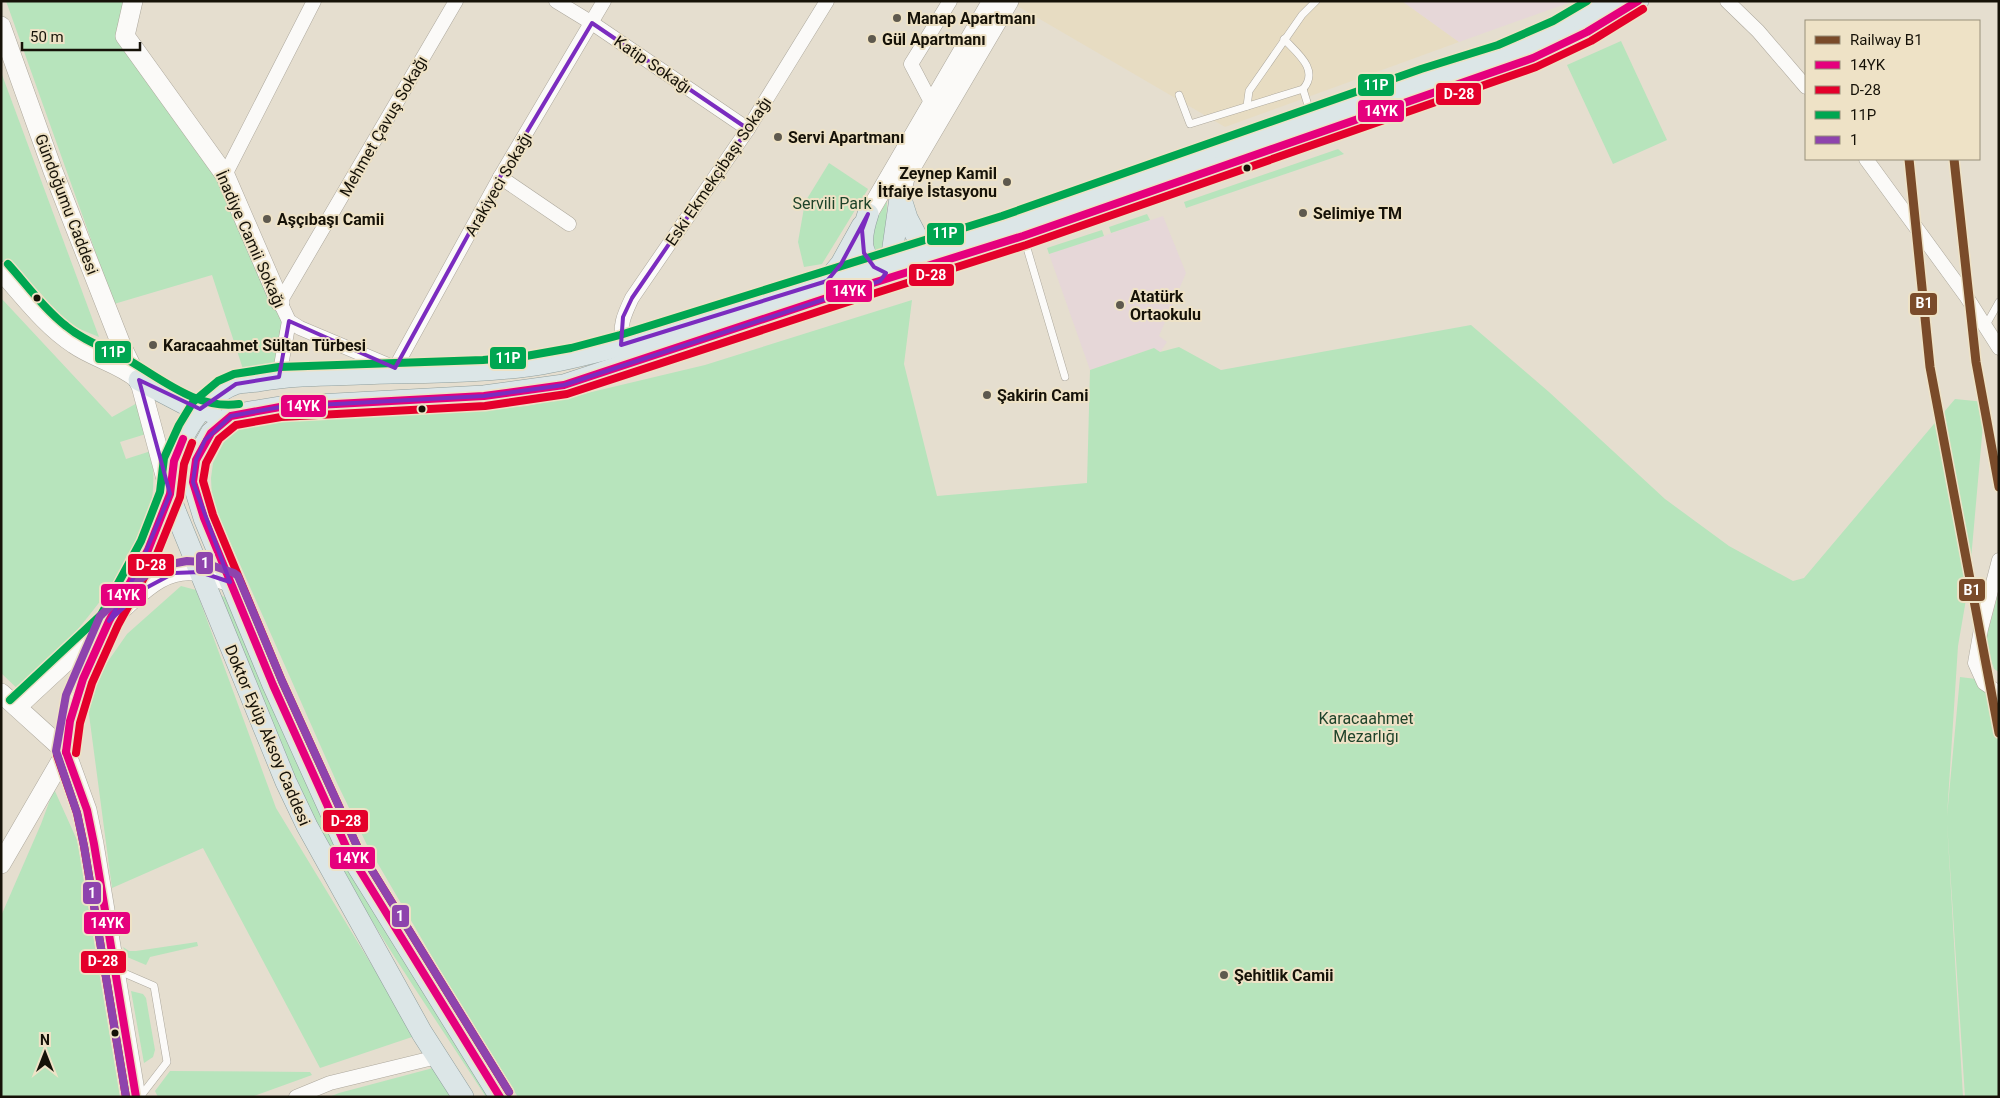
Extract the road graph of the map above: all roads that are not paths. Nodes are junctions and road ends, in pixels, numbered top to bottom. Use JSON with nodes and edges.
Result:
{"nodes":[{"id":1,"x":133,"y":1,"type":"edge"},
{"id":2,"x":314,"y":1,"type":"edge"},
{"id":3,"x":456,"y":1,"type":"edge"},
{"id":4,"x":556,"y":1,"type":"edge"},
{"id":5,"x":604,"y":1,"type":"edge"},
{"id":6,"x":827,"y":1,"type":"edge"},
{"id":7,"x":950,"y":1,"type":"edge"},
{"id":8,"x":992,"y":1,"type":"edge"},
{"id":9,"x":1009,"y":1,"type":"edge"},
{"id":10,"x":1316,"y":1,"type":"edge"},
{"id":11,"x":1607,"y":1,"type":"edge"},
{"id":12,"x":1638,"y":1,"type":"edge"},
{"id":13,"x":1727,"y":1,"type":"edge"},
{"id":14,"x":592,"y":23,"type":"junction"},
{"id":15,"x":1,"y":26,"type":"edge"},
{"id":16,"x":1284,"y":39,"type":"junction"},
{"id":17,"x":1805,"y":86,"type":"edge"},
{"id":18,"x":1303,"y":89,"type":"junction"},
{"id":19,"x":1179,"y":95,"type":"dead end"},
{"id":20,"x":932,"y":104,"type":"junction"},
{"id":21,"x":1247,"y":106,"type":"junction"},
{"id":22,"x":1312,"y":118,"type":"junction"},
{"id":23,"x":748,"y":129,"type":"junction"},
{"id":24,"x":1867,"y":160,"type":"edge"},
{"id":25,"x":225,"y":175,"type":"junction"},
{"id":26,"x":500,"y":177,"type":"junction"},
{"id":27,"x":900,"y":198,"type":"junction"},
{"id":28,"x":868,"y":214,"type":"junction"},
{"id":29,"x":1035,"y":214,"type":"junction"},
{"id":30,"x":570,"y":224,"type":"dead end"},
{"id":31,"x":996,"y":228,"type":"junction"},
{"id":32,"x":1023,"y":236,"type":"junction"},
{"id":33,"x":936,"y":247,"type":"junction"},
{"id":34,"x":1,"y":271,"type":"edge"},
{"id":35,"x":888,"y":271,"type":"junction"},
{"id":36,"x":826,"y":281,"type":"junction"},
{"id":37,"x":280,"y":302,"type":"junction"},
{"id":38,"x":1999,"y":302,"type":"edge"},
{"id":39,"x":289,"y":321,"type":"junction"},
{"id":40,"x":1986,"y":325,"type":"junction"},
{"id":41,"x":623,"y":344,"type":"junction"},
{"id":42,"x":1999,"y":348,"type":"edge"},
{"id":43,"x":395,"y":370,"type":"junction"},
{"id":44,"x":279,"y":377,"type":"junction"},
{"id":45,"x":1065,"y":377,"type":"dead end"},
{"id":46,"x":138,"y":380,"type":"junction"},
{"id":47,"x":200,"y":409,"type":"junction"},
{"id":48,"x":231,"y":416,"type":"junction"},
{"id":49,"x":170,"y":494,"type":"junction"},
{"id":50,"x":1999,"y":560,"type":"edge"},
{"id":51,"x":200,"y":572,"type":"junction"},
{"id":52,"x":230,"y":582,"type":"junction"},
{"id":53,"x":109,"y":621,"type":"junction"},
{"id":54,"x":1999,"y":692,"type":"edge"},
{"id":55,"x":2,"y":694,"type":"edge"},
{"id":56,"x":17,"y":707,"type":"junction"},
{"id":57,"x":66,"y":752,"type":"junction"},
{"id":58,"x":1,"y":864,"type":"edge"},
{"id":59,"x":115,"y":969,"type":"junction"},
{"id":60,"x":437,"y":1057,"type":"junction"},
{"id":61,"x":136,"y":1097,"type":"edge"},
{"id":62,"x":140,"y":1097,"type":"edge"},
{"id":63,"x":296,"y":1097,"type":"edge"},
{"id":64,"x":463,"y":1097,"type":"edge"},
{"id":65,"x":500,"y":1097,"type":"edge"}],
"edges":[{"from":1,"to":25,"type":"street","name":"İnadiye Camii Sokağı"},
{"from":2,"to":25,"type":"street"},
{"from":3,"to":37,"type":"street","name":"Mehmet Çavuş Sokağı"},
{"from":4,"to":14,"type":"street","name":"Katip Sokağı"},
{"from":5,"to":14,"type":"street","name":"Arakiyeci Sokağı"},
{"from":6,"to":23,"type":"street","name":"Eski Ekmekçibaşı Sokağı"},
{"from":7,"to":20,"type":"street"},
{"from":8,"to":20,"type":"street"},
{"from":9,"to":27,"type":"street"},
{"from":10,"to":16,"type":"lane"},
{"from":11,"to":22,"type":"main road"},
{"from":12,"to":32,"type":"main road"},
{"from":13,"to":17,"type":"street"},
{"from":14,"to":23,"type":"street","name":"Katip Sokağı"},
{"from":14,"to":26,"type":"street","name":"Arakiyeci Sokağı"},
{"from":15,"to":46,"type":"street","name":"Gündoğumu Caddesi"},
{"from":16,"to":18,"type":"lane"},
{"from":16,"to":21,"type":"lane"},
{"from":18,"to":21,"type":"lane"},
{"from":18,"to":22,"type":"lane"},
{"from":19,"to":21,"type":"lane"},
{"from":20,"to":28,"type":"street"},
{"from":22,"to":29,"type":"main road"},
{"from":23,"to":41,"type":"street","name":"Eski Ekmekçibaşı Sokağı"},
{"from":24,"to":40,"type":"street"},
{"from":25,"to":37,"type":"street","name":"İnadiye Camii Sokağı"},
{"from":26,"to":30,"type":"street"},
{"from":26,"to":43,"type":"street","name":"Arakiyeci Sokağı"},
{"from":27,"to":33,"type":"main road"},
{"from":27,"to":35,"type":"main road"},
{"from":28,"to":35,"type":"main road"},
{"from":28,"to":36,"type":"main road"},
{"from":29,"to":31,"type":"main road"},
{"from":29,"to":32,"type":"main road"},
{"from":31,"to":32,"type":"main road"},
{"from":31,"to":33,"type":"main road"},
{"from":32,"to":35,"type":"main road"},
{"from":32,"to":45,"type":"lane"},
{"from":33,"to":35,"type":"main road"},
{"from":34,"to":46,"type":"street"},
{"from":35,"to":36,"type":"main road"},
{"from":35,"to":48,"type":"main road"},
{"from":36,"to":41,"type":"main road"},
{"from":37,"to":39,"type":"street","name":"İnadiye Camii Sokağı"},
{"from":38,"to":40,"type":"lane"},
{"from":39,"to":43,"type":"street","name":"İnadiye Camii Sokağı"},
{"from":39,"to":44,"type":"street","name":"İnadiye Camii Sokağı"},
{"from":40,"to":42,"type":"street"},
{"from":41,"to":43,"type":"main road"},
{"from":43,"to":44,"type":"main road"},
{"from":44,"to":47,"type":"main road"},
{"from":46,"to":47,"type":"main road"},
{"from":46,"to":49,"type":"street","name":"Gündoğumu Caddesi"},
{"from":47,"to":48,"type":"main road"},
{"from":47,"to":49,"type":"main road","name":"Doktor Eyüp Aksoy Caddesi"},
{"from":48,"to":52,"type":"main road","name":"Doktor Eyüp Aksoy Caddesi"},
{"from":49,"to":51,"type":"main road","name":"Doktor Eyüp Aksoy Caddesi"},
{"from":49,"to":53,"type":"street"},
{"from":50,"to":54,"type":"street"},
{"from":51,"to":52,"type":"street"},
{"from":51,"to":53,"type":"street"},
{"from":51,"to":60,"type":"main road","name":"Doktor Eyüp Aksoy Caddesi"},
{"from":52,"to":65,"type":"main road","name":"Doktor Eyüp Aksoy Caddesi"},
{"from":53,"to":56,"type":"street"},
{"from":53,"to":57,"type":"street"},
{"from":55,"to":56,"type":"street"},
{"from":56,"to":57,"type":"street"},
{"from":57,"to":58,"type":"street"},
{"from":57,"to":59,"type":"street"},
{"from":59,"to":61,"type":"street"},
{"from":59,"to":62,"type":"lane"},
{"from":60,"to":63,"type":"street"},
{"from":60,"to":64,"type":"main road","name":"Doktor Eyüp Aksoy Caddesi"}]}
